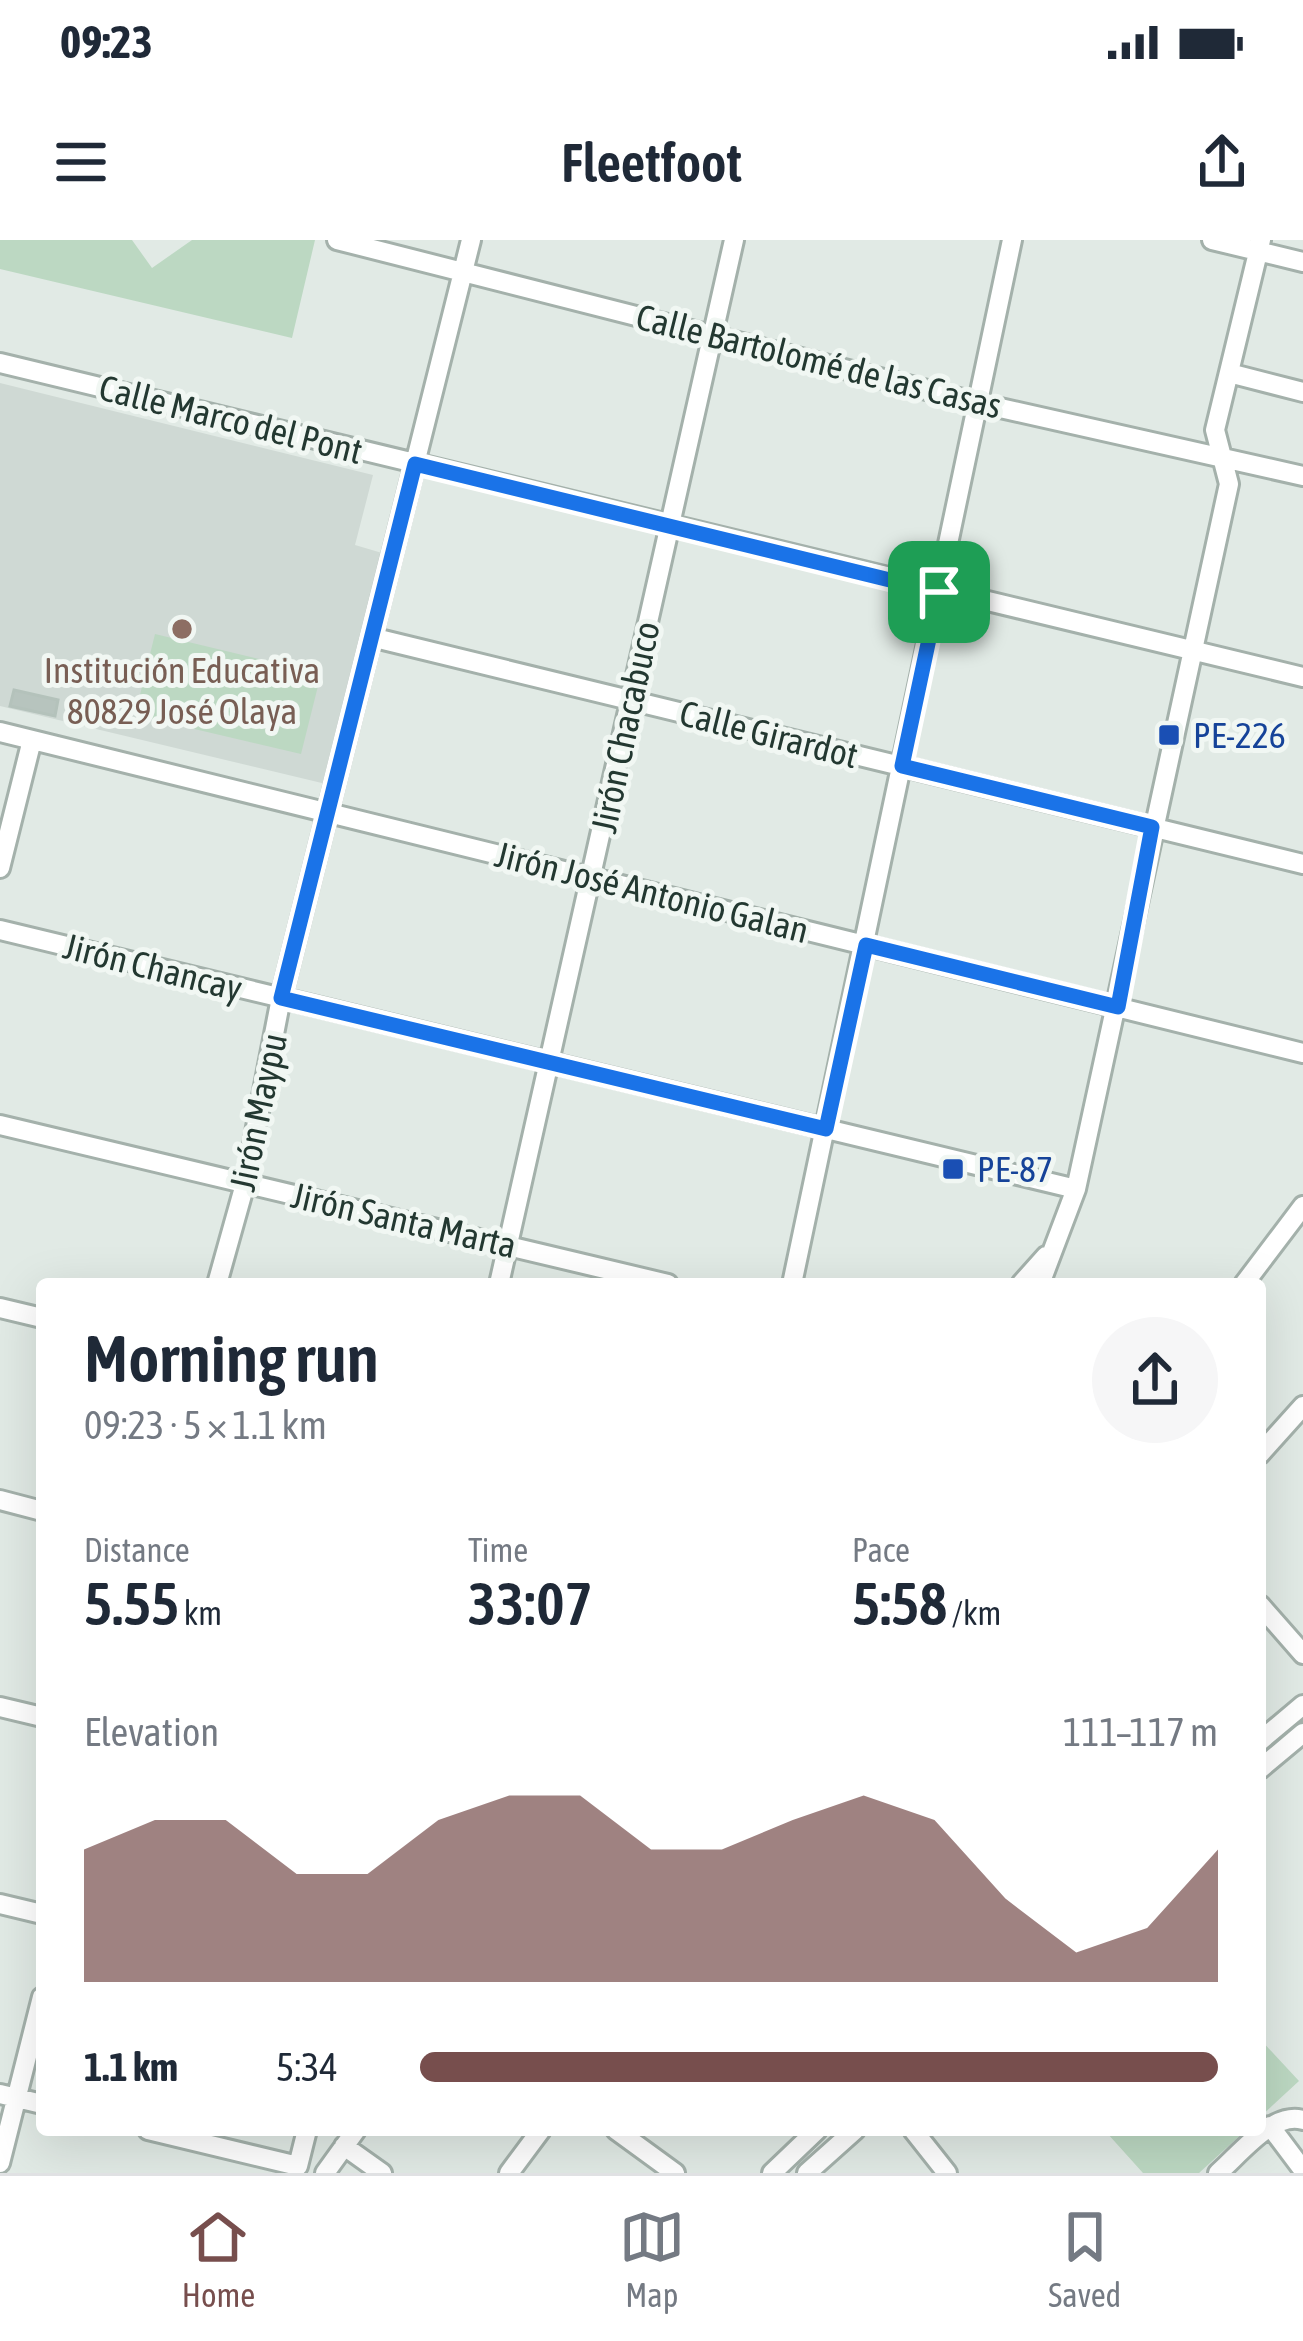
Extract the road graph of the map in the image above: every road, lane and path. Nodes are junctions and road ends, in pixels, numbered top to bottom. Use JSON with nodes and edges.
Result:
{"nodes":[{"id":1,"x":337,"y":240,"type":"edge"},
{"id":2,"x":471,"y":240,"type":"edge"},
{"id":3,"x":734,"y":240,"type":"edge"},
{"id":4,"x":1012,"y":240,"type":"edge"},
{"id":5,"x":1212,"y":240,"type":"edge"},
{"id":6,"x":1260,"y":245,"type":"edge"},
{"id":7,"x":1303,"y":262,"type":"edge"},
{"id":8,"x":463,"y":271,"type":"junction"},
{"id":9,"x":713,"y":335,"type":"junction"},
{"id":10,"x":0,"y":363,"type":"edge"},
{"id":11,"x":1228,"y":373,"type":"junction"},
{"id":12,"x":1303,"y":392,"type":"edge"},
{"id":13,"x":978,"y":403,"type":"junction"},
{"id":14,"x":1221,"y":454,"type":"junction"},
{"id":15,"x":415,"y":464,"type":"junction"},
{"id":16,"x":1303,"y":476,"type":"edge"},
{"id":17,"x":667,"y":527,"type":"junction"},
{"id":18,"x":939,"y":592,"type":"junction"},
{"id":19,"x":375,"y":638,"type":"junction"},
{"id":20,"x":1190,"y":652,"type":"junction"},
{"id":21,"x":1303,"y":677,"type":"edge"},
{"id":22,"x":631,"y":700,"type":"junction"},
{"id":23,"x":0,"y":732,"type":"edge"},
{"id":24,"x":32,"y":740,"type":"junction"},
{"id":25,"x":902,"y":766,"type":"junction"},
{"id":26,"x":328,"y":812,"type":"junction"},
{"id":27,"x":1152,"y":827,"type":"junction"},
{"id":28,"x":1303,"y":864,"type":"edge"},
{"id":29,"x":0,"y":868,"type":"edge"},
{"id":30,"x":593,"y":877,"type":"junction"},
{"id":31,"x":0,"y":930,"type":"edge"},
{"id":32,"x":866,"y":945,"type":"junction"},
{"id":33,"x":281,"y":998,"type":"junction"},
{"id":34,"x":1118,"y":1007,"type":"junction"},
{"id":35,"x":1303,"y":1053,"type":"edge"},
{"id":36,"x":548,"y":1064,"type":"junction"},
{"id":37,"x":0,"y":1125,"type":"edge"},
{"id":38,"x":826,"y":1129,"type":"junction"},
{"id":39,"x":245,"y":1184,"type":"junction"},
{"id":40,"x":1076,"y":1189,"type":"junction"},
{"id":41,"x":1303,"y":1206,"type":"edge"},
{"id":42,"x":1059,"y":1241,"type":"junction"},
{"id":43,"x":507,"y":1243,"type":"junction"},
{"id":44,"x":219,"y":1278,"type":"edge"},
{"id":45,"x":500,"y":1278,"type":"edge"},
{"id":46,"x":644,"y":1278,"type":"edge"},
{"id":47,"x":793,"y":1278,"type":"edge"},
{"id":48,"x":1026,"y":1278,"type":"edge"},
{"id":49,"x":1043,"y":1278,"type":"edge"},
{"id":50,"x":1249,"y":1278,"type":"edge"},
{"id":51,"x":0,"y":1308,"type":"edge"},
{"id":52,"x":36,"y":1317,"type":"edge"},
{"id":53,"x":1303,"y":1406,"type":"edge"},
{"id":54,"x":1266,"y":1447,"type":"edge"},
{"id":55,"x":0,"y":1500,"type":"edge"},
{"id":56,"x":36,"y":1509,"type":"edge"},
{"id":57,"x":1266,"y":1612,"type":"edge"},
{"id":58,"x":1303,"y":1654,"type":"edge"},
{"id":59,"x":1303,"y":1706,"type":"edge"},
{"id":60,"x":0,"y":1707,"type":"edge"},
{"id":61,"x":36,"y":1716,"type":"edge"},
{"id":62,"x":1303,"y":1733,"type":"edge"},
{"id":63,"x":1266,"y":1736,"type":"edge"},
{"id":64,"x":1266,"y":1764,"type":"edge"},
{"id":65,"x":0,"y":1904,"type":"edge"},
{"id":66,"x":36,"y":1913,"type":"edge"},
{"id":67,"x":36,"y":2014,"type":"edge"},
{"id":68,"x":8,"y":2096,"type":"edge"},
{"id":69,"x":1302,"y":2121,"type":"edge"},
{"id":70,"x":1270,"y":2126,"type":"junction"},
{"id":71,"x":1266,"y":2130,"type":"edge"},
{"id":72,"x":171,"y":2136,"type":"edge"},
{"id":73,"x":306,"y":2136,"type":"edge"},
{"id":74,"x":537,"y":2136,"type":"edge"},
{"id":75,"x":624,"y":2136,"type":"edge"},
{"id":76,"x":811,"y":2136,"type":"edge"},
{"id":77,"x":848,"y":2136,"type":"edge"},
{"id":78,"x":919,"y":2136,"type":"edge"},
{"id":79,"x":1259,"y":2136,"type":"edge"},
{"id":80,"x":350,"y":2138,"type":"edge"},
{"id":81,"x":0,"y":2163,"type":"edge"},
{"id":82,"x":302,"y":2170,"type":"edge"},
{"id":83,"x":1303,"y":2170,"type":"edge"},
{"id":84,"x":325,"y":2173,"type":"edge"},
{"id":85,"x":382,"y":2173,"type":"edge"},
{"id":86,"x":509,"y":2173,"type":"edge"},
{"id":87,"x":675,"y":2173,"type":"edge"},
{"id":88,"x":772,"y":2173,"type":"edge"},
{"id":89,"x":807,"y":2173,"type":"edge"},
{"id":90,"x":947,"y":2173,"type":"edge"},
{"id":91,"x":1218,"y":2173,"type":"edge"}],
"edges":[{"from":1,"to":8,"type":"street","name":"Calle Bartolomé de las Casas"},
{"from":2,"to":8,"type":"street","name":"Jirón Maypu"},
{"from":3,"to":9,"type":"street","name":"Jirón Chacabuco"},
{"from":4,"to":13,"type":"street"},
{"from":5,"to":6,"type":"street"},
{"from":6,"to":7,"type":"street"},
{"from":6,"to":11,"type":"street"},
{"from":8,"to":9,"type":"street","name":"Calle Bartolomé de las Casas"},
{"from":8,"to":15,"type":"street","name":"Jirón Maypu"},
{"from":9,"to":13,"type":"street","name":"Calle Bartolomé de las Casas"},
{"from":9,"to":17,"type":"street","name":"Jirón Chacabuco"},
{"from":10,"to":15,"type":"street","name":"Calle Marco del Pont"},
{"from":11,"to":12,"type":"street"},
{"from":11,"to":14,"type":"street"},
{"from":13,"to":14,"type":"street","name":"Calle Bartolomé de las Casas"},
{"from":13,"to":18,"type":"street"},
{"from":14,"to":16,"type":"street","name":"Calle Bartolomé de las Casas"},
{"from":14,"to":20,"type":"street"},
{"from":15,"to":17,"type":"street","name":"Calle Marco del Pont"},
{"from":15,"to":19,"type":"street","name":"Jirón Maypu"},
{"from":17,"to":18,"type":"street","name":"Calle Marco del Pont"},
{"from":17,"to":22,"type":"street","name":"Jirón Chacabuco"},
{"from":18,"to":20,"type":"street","name":"Calle Marco del Pont"},
{"from":18,"to":25,"type":"street"},
{"from":19,"to":22,"type":"street","name":"Calle Girardot"},
{"from":19,"to":26,"type":"street","name":"Jirón Maypu"},
{"from":20,"to":21,"type":"street","name":"Calle Marco del Pont"},
{"from":20,"to":27,"type":"street"},
{"from":22,"to":25,"type":"street","name":"Calle Girardot"},
{"from":22,"to":30,"type":"street","name":"Jirón Chacabuco"},
{"from":23,"to":24,"type":"street","name":"Jirón José Antonio Galan"},
{"from":24,"to":26,"type":"street","name":"Jirón José Antonio Galan"},
{"from":24,"to":29,"type":"street"},
{"from":25,"to":27,"type":"street","name":"Calle Girardot"},
{"from":25,"to":32,"type":"street"},
{"from":26,"to":30,"type":"street","name":"Jirón José Antonio Galan"},
{"from":26,"to":33,"type":"street","name":"Jirón Maypu"},
{"from":27,"to":28,"type":"street","name":"Calle Girardot"},
{"from":27,"to":34,"type":"street"},
{"from":30,"to":32,"type":"street","name":"Jirón José Antonio Galan"},
{"from":30,"to":36,"type":"street","name":"Jirón Chacabuco"},
{"from":31,"to":33,"type":"street","name":"Jirón Chancay"},
{"from":32,"to":34,"type":"street","name":"Jirón José Antonio Galan"},
{"from":32,"to":38,"type":"street"},
{"from":33,"to":36,"type":"street","name":"Jirón Chancay"},
{"from":33,"to":39,"type":"street","name":"Jirón Maypu"},
{"from":34,"to":35,"type":"street","name":"Jirón José Antonio Galan"},
{"from":34,"to":40,"type":"street"},
{"from":36,"to":38,"type":"street","name":"Jirón Chancay"},
{"from":36,"to":43,"type":"street","name":"Jirón Chacabuco"},
{"from":37,"to":39,"type":"street","name":"Jirón Santa Marta"},
{"from":38,"to":40,"type":"street","name":"Jirón Chancay"},
{"from":38,"to":47,"type":"street"},
{"from":39,"to":43,"type":"street","name":"Jirón Santa Marta"},
{"from":39,"to":44,"type":"street","name":"Jirón Maypu"},
{"from":40,"to":42,"type":"street"},
{"from":41,"to":50,"type":"street"},
{"from":42,"to":48,"type":"street"},
{"from":42,"to":49,"type":"street"},
{"from":43,"to":45,"type":"street","name":"Jirón Chacabuco"},
{"from":43,"to":46,"type":"street","name":"Jirón Santa Marta"},
{"from":51,"to":52,"type":"street"},
{"from":53,"to":54,"type":"street"},
{"from":55,"to":56,"type":"street"},
{"from":57,"to":58,"type":"street"},
{"from":59,"to":63,"type":"street"},
{"from":60,"to":61,"type":"street"},
{"from":62,"to":64,"type":"street"},
{"from":65,"to":66,"type":"street"},
{"from":67,"to":68,"type":"street"},
{"from":68,"to":81,"type":"street"},
{"from":69,"to":70,"type":"street"},
{"from":70,"to":71,"type":"street"},
{"from":70,"to":83,"type":"street"},
{"from":72,"to":82,"type":"street"},
{"from":73,"to":82,"type":"street"},
{"from":74,"to":86,"type":"street"},
{"from":75,"to":87,"type":"street"},
{"from":76,"to":88,"type":"street"},
{"from":77,"to":89,"type":"street"},
{"from":78,"to":90,"type":"street"},
{"from":79,"to":91,"type":"street"},
{"from":80,"to":84,"type":"street"},
{"from":80,"to":85,"type":"street"}]}
